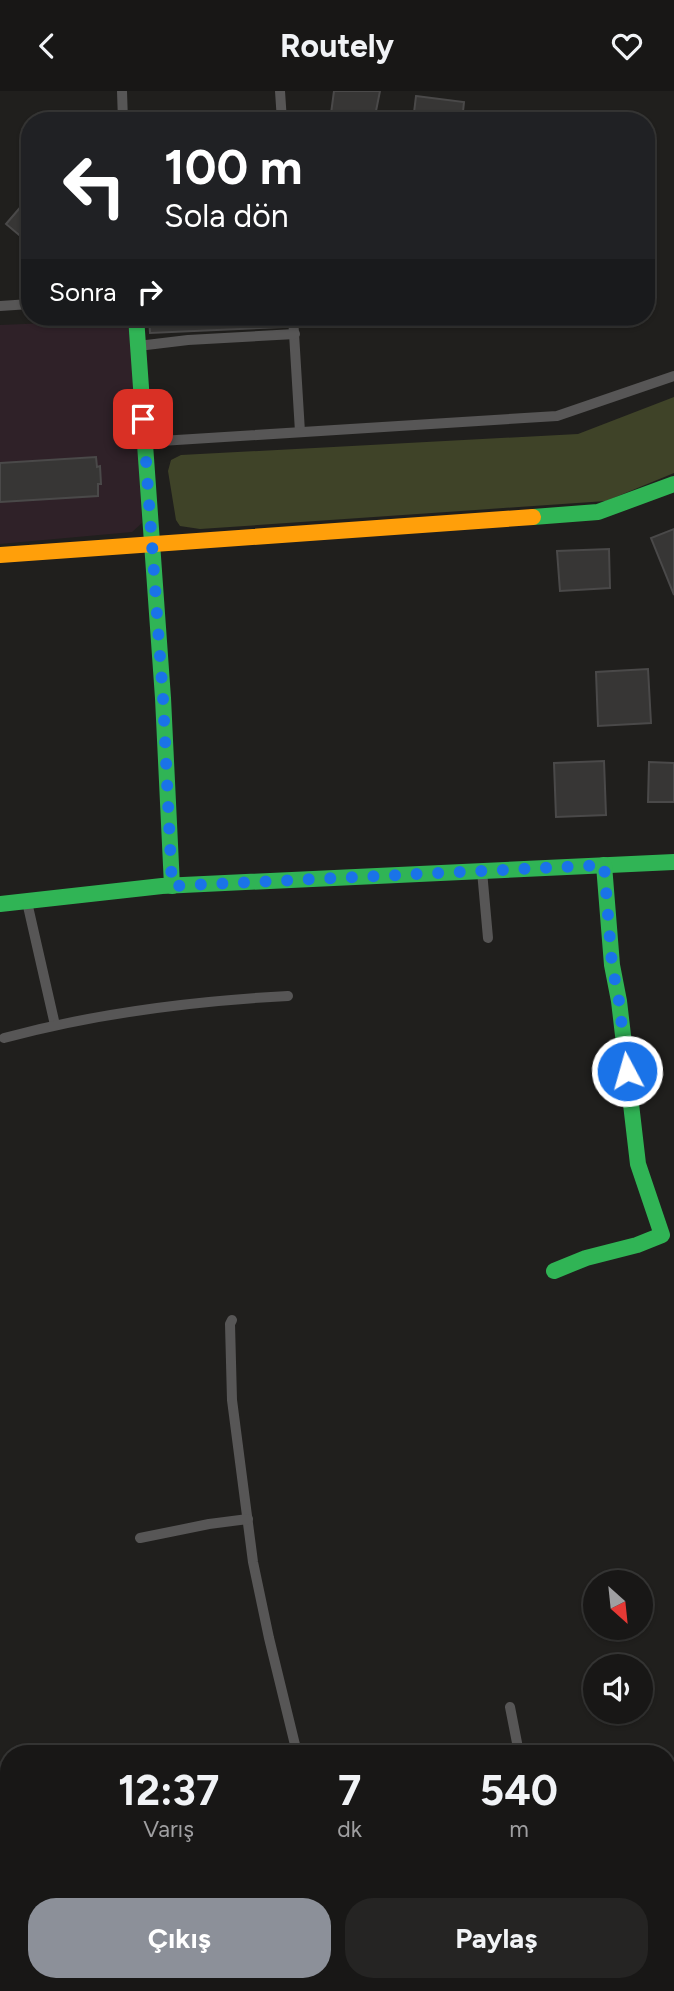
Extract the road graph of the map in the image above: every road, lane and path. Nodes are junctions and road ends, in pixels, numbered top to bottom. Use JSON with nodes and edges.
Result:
{"nodes":[{"id":1,"x":122,"y":91,"type":"edge"},
{"id":2,"x":280,"y":91,"type":"edge"},
{"id":3,"x":123,"y":112,"type":"edge"},
{"id":4,"x":281,"y":112,"type":"edge"},
{"id":5,"x":21,"y":305,"type":"edge"},
{"id":6,"x":0,"y":306,"type":"edge"},
{"id":7,"x":137,"y":326,"type":"edge"},
{"id":8,"x":294,"y":326,"type":"edge"},
{"id":9,"x":295,"y":334,"type":"junction"},
{"id":10,"x":138,"y":346,"type":"junction"},
{"id":11,"x":674,"y":376,"type":"edge"},
{"id":12,"x":300,"y":432,"type":"junction"},
{"id":13,"x":145,"y":442,"type":"junction"},
{"id":14,"x":674,"y":484,"type":"edge"},
{"id":15,"x":152,"y":544,"type":"junction"},
{"id":16,"x":0,"y":555,"type":"edge"},
{"id":17,"x":674,"y":862,"type":"edge"},
{"id":18,"x":604,"y":865,"type":"junction"},
{"id":19,"x":482,"y":871,"type":"junction"},
{"id":20,"x":172,"y":886,"type":"junction"},
{"id":21,"x":27,"y":902,"type":"junction"},
{"id":22,"x":0,"y":905,"type":"edge"},
{"id":23,"x":488,"y":938,"type":"dead end"},
{"id":24,"x":288,"y":996,"type":"dead end"},
{"id":25,"x":55,"y":1025,"type":"junction"},
{"id":26,"x":4,"y":1038,"type":"dead end"},
{"id":27,"x":554,"y":1271,"type":"dead end"},
{"id":28,"x":232,"y":1320,"type":"dead end"},
{"id":29,"x":248,"y":1520,"type":"junction"},
{"id":30,"x":141,"y":1538,"type":"dead end"},
{"id":31,"x":510,"y":1707,"type":"dead end"},
{"id":32,"x":295,"y":1745,"type":"edge"},
{"id":33,"x":517,"y":1745,"type":"edge"}],
"edges":[{"from":1,"to":3,"type":"street"},
{"from":2,"to":4,"type":"street"},
{"from":5,"to":6,"type":"street"},
{"from":7,"to":10,"type":"street"},
{"from":8,"to":9,"type":"street"},
{"from":9,"to":10,"type":"street"},
{"from":9,"to":12,"type":"street"},
{"from":10,"to":13,"type":"street"},
{"from":11,"to":12,"type":"street"},
{"from":12,"to":13,"type":"street"},
{"from":13,"to":15,"type":"street"},
{"from":14,"to":15,"type":"street"},
{"from":15,"to":16,"type":"street"},
{"from":15,"to":20,"type":"street"},
{"from":17,"to":18,"type":"street"},
{"from":18,"to":19,"type":"street"},
{"from":18,"to":27,"type":"street"},
{"from":19,"to":20,"type":"street"},
{"from":19,"to":23,"type":"street"},
{"from":20,"to":21,"type":"street"},
{"from":21,"to":22,"type":"street"},
{"from":21,"to":25,"type":"street"},
{"from":24,"to":25,"type":"street"},
{"from":25,"to":26,"type":"street"},
{"from":28,"to":29,"type":"street"},
{"from":29,"to":30,"type":"street"},
{"from":29,"to":32,"type":"street"},
{"from":31,"to":33,"type":"street"}]}
